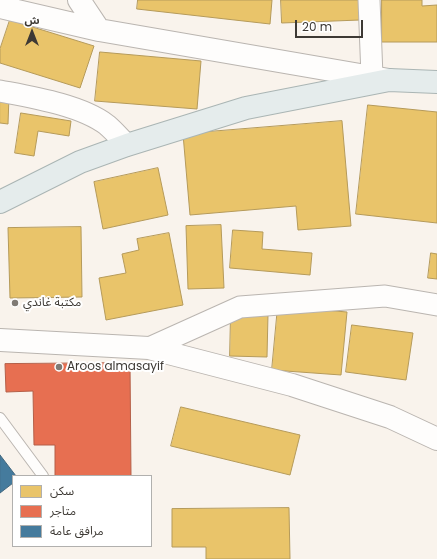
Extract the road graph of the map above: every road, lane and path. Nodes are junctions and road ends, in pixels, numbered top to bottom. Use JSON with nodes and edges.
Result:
{"nodes":[{"id":1,"x":79,"y":0,"type":"edge"},
{"id":2,"x":370,"y":0,"type":"edge"},
{"id":3,"x":3,"y":5,"type":"edge"},
{"id":4,"x":99,"y":30,"type":"junction"},
{"id":5,"x":381,"y":78,"type":"junction"},
{"id":6,"x":437,"y":82,"type":"edge"},
{"id":7,"x":0,"y":91,"type":"edge"},
{"id":8,"x":127,"y":145,"type":"junction"},
{"id":9,"x":0,"y":202,"type":"edge"},
{"id":10,"x":437,"y":305,"type":"edge"},
{"id":11,"x":0,"y":340,"type":"edge"},
{"id":12,"x":149,"y":348,"type":"junction"},
{"id":13,"x":0,"y":418,"type":"edge"},
{"id":14,"x":437,"y":439,"type":"edge"},
{"id":15,"x":42,"y":475,"type":"edge"}],
"edges":[{"from":1,"to":4,"type":"main road"},
{"from":2,"to":5,"type":"street"},
{"from":3,"to":4,"type":"main road"},
{"from":4,"to":5,"type":"main road"},
{"from":5,"to":6,"type":"main road"},
{"from":5,"to":8,"type":"main road"},
{"from":7,"to":8,"type":"street"},
{"from":8,"to":9,"type":"main road"},
{"from":10,"to":12,"type":"street"},
{"from":11,"to":12,"type":"main road"},
{"from":12,"to":14,"type":"main road"},
{"from":13,"to":15,"type":"lane"}]}
